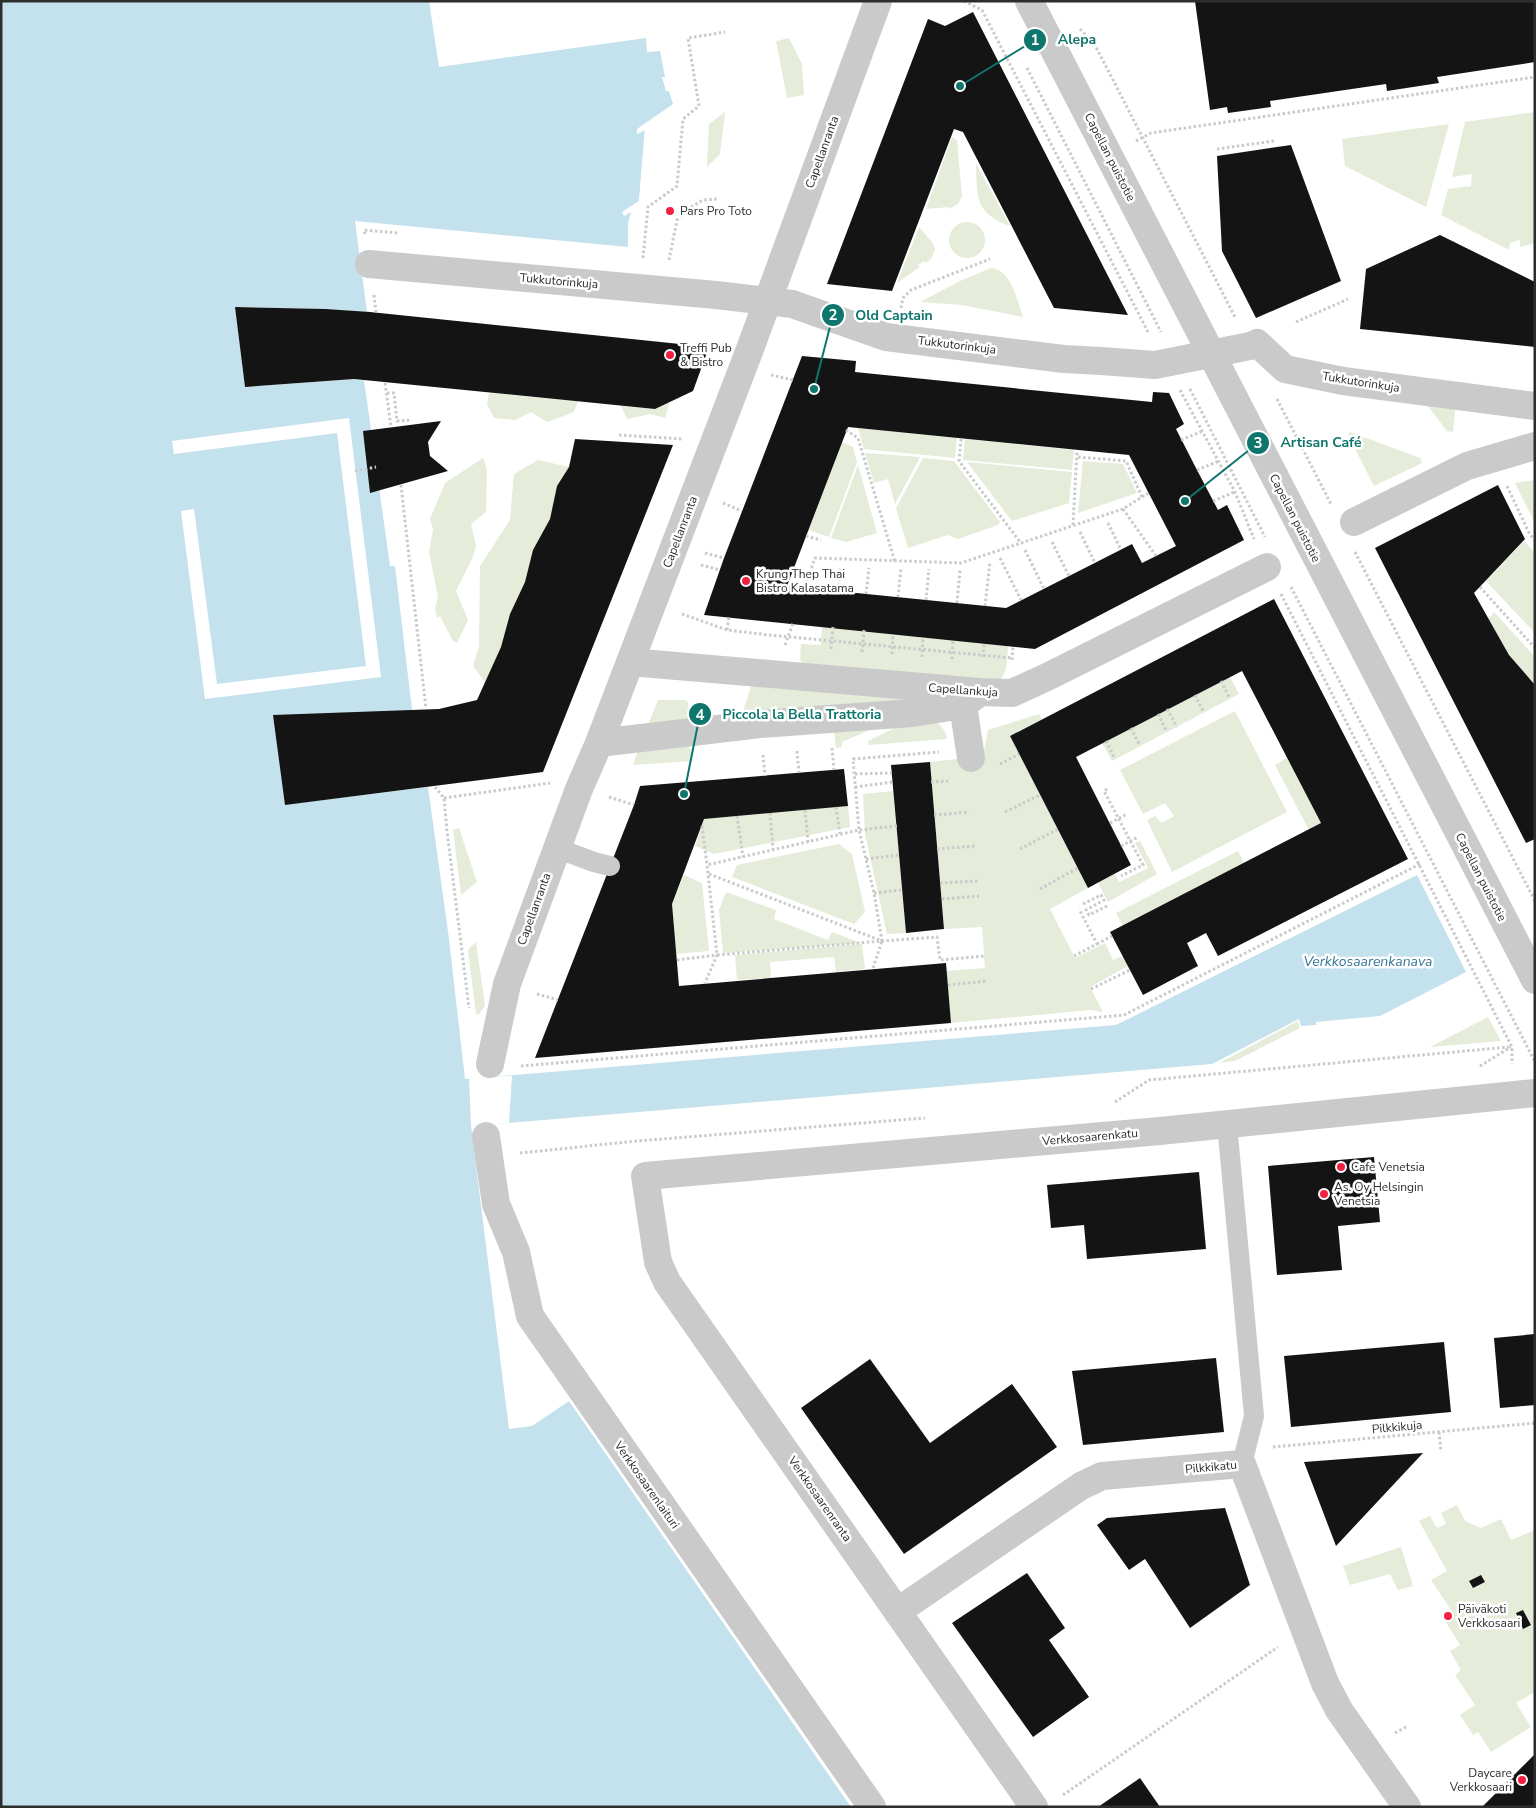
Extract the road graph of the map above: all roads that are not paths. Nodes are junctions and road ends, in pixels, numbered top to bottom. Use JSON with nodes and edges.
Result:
{"nodes":[{"id":1,"x":878,"y":1,"type":"edge"},
{"id":2,"x":1029,"y":1,"type":"edge"},
{"id":3,"x":370,"y":264,"type":"dead end"},
{"id":4,"x":767,"y":301,"type":"junction"},
{"id":5,"x":1212,"y":354,"type":"junction"},
{"id":6,"x":1535,"y":406,"type":"edge"},
{"id":7,"x":1535,"y":446,"type":"edge"},
{"id":8,"x":1347,"y":526,"type":"road end"},
{"id":9,"x":1267,"y":567,"type":"road end"},
{"id":10,"x":630,"y":662,"type":"junction"},
{"id":11,"x":971,"y":698,"type":"junction"},
{"id":12,"x":599,"y":743,"type":"junction"},
{"id":13,"x":979,"y":758,"type":"road end"},
{"id":14,"x":556,"y":848,"type":"junction"},
{"id":15,"x":610,"y":866,"type":"dead end"},
{"id":16,"x":1535,"y":980,"type":"edge"},
{"id":17,"x":491,"y":1059,"type":"road end"},
{"id":18,"x":1524,"y":1094,"type":"edge"},
{"id":19,"x":1227,"y":1124,"type":"junction"},
{"id":20,"x":488,"y":1146,"type":"road end"},
{"id":21,"x":645,"y":1176,"type":"joint"},
{"id":22,"x":1251,"y":1456,"type":"junction"},
{"id":23,"x":898,"y":1611,"type":"junction"},
{"id":24,"x":872,"y":1807,"type":"edge"},
{"id":25,"x":1034,"y":1807,"type":"edge"},
{"id":26,"x":1407,"y":1807,"type":"edge"}],
"edges":[{"from":1,"to":4,"type":"street","name":"Capellanranta"},
{"from":2,"to":5,"type":"street","name":"Capellan puistotie"},
{"from":3,"to":4,"type":"street","name":"Tukkutorinkuja"},
{"from":4,"to":5,"type":"street","name":"Tukkutorinkuja"},
{"from":4,"to":10,"type":"street","name":"Capellanranta"},
{"from":5,"to":6,"type":"street","name":"Tukkutorinkuja"},
{"from":5,"to":16,"type":"street","name":"Capellan puistotie"},
{"from":7,"to":8,"type":"street"},
{"from":9,"to":11,"type":"street","name":"Capellankuja"},
{"from":10,"to":11,"type":"street","name":"Capellankuja"},
{"from":10,"to":12,"type":"street","name":"Capellanranta"},
{"from":11,"to":12,"type":"street"},
{"from":11,"to":13,"type":"street"},
{"from":12,"to":14,"type":"street","name":"Capellanranta"},
{"from":14,"to":15,"type":"lane"},
{"from":14,"to":17,"type":"street","name":"Capellanranta"},
{"from":18,"to":19,"type":"street","name":"Verkkosaarenkatu"},
{"from":19,"to":21,"type":"street","name":"Verkkosaarenkatu"},
{"from":19,"to":22,"type":"lane"},
{"from":20,"to":24,"type":"street","name":"Verkkosaarenlaituri"},
{"from":21,"to":23,"type":"street","name":"Verkkosaarenranta"},
{"from":22,"to":23,"type":"street","name":"Pilkkikatu"},
{"from":22,"to":26,"type":"street","name":"Pilkkikatu"},
{"from":23,"to":25,"type":"street","name":"Verkkosaarenranta"}]}
